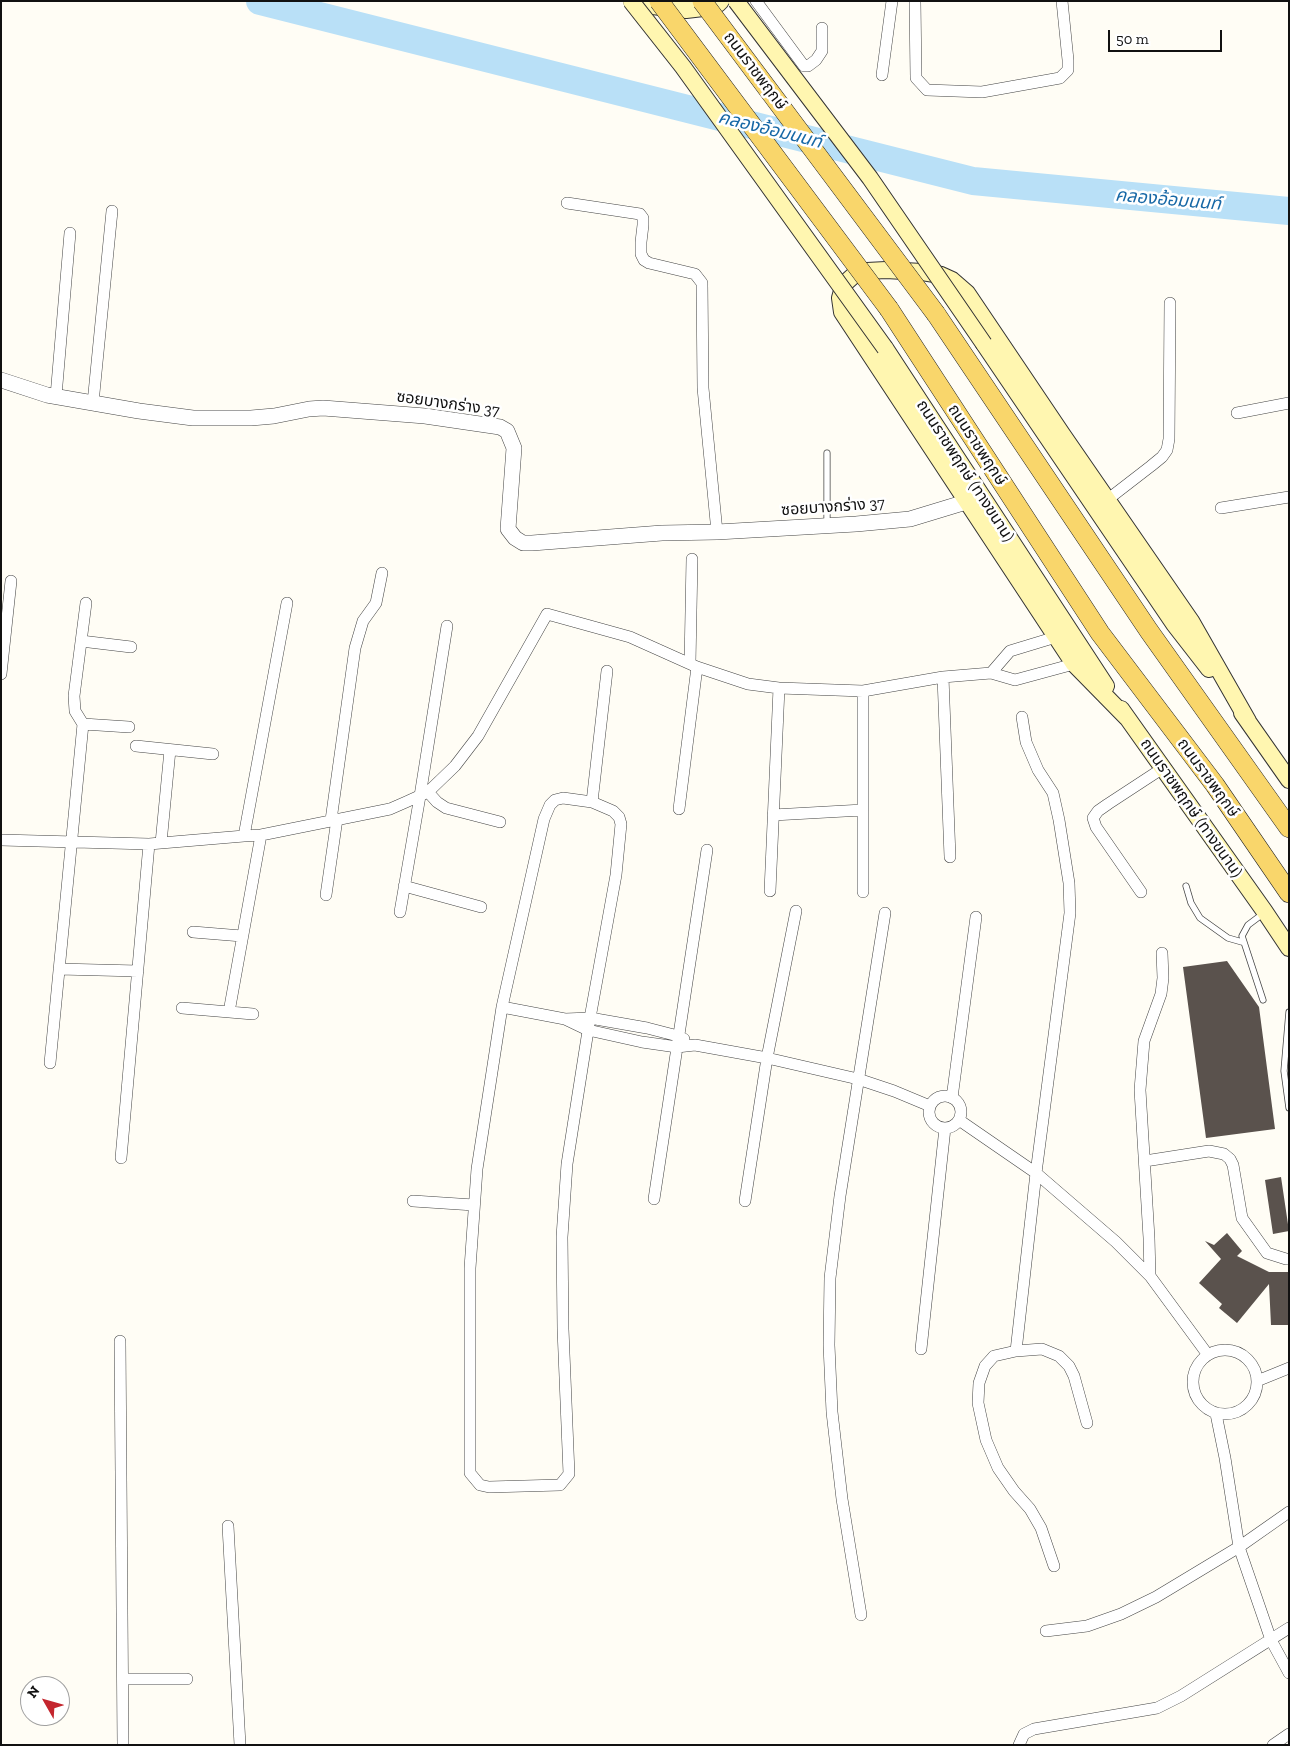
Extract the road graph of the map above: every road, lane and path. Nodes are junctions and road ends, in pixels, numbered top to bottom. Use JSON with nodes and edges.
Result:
{"nodes":[{"id":1,"x":632,"y":1,"type":"edge"},
{"id":2,"x":659,"y":1,"type":"edge"},
{"id":3,"x":702,"y":1,"type":"edge"},
{"id":4,"x":721,"y":1,"type":"edge"},
{"id":5,"x":736,"y":1,"type":"edge"},
{"id":6,"x":756,"y":1,"type":"edge"},
{"id":7,"x":892,"y":1,"type":"edge"},
{"id":8,"x":915,"y":1,"type":"edge"},
{"id":9,"x":1062,"y":1,"type":"edge"},
{"id":10,"x":822,"y":28,"type":"dead end"},
{"id":11,"x":882,"y":75,"type":"dead end"},
{"id":12,"x":567,"y":203,"type":"dead end"},
{"id":13,"x":112,"y":211,"type":"dead end"},
{"id":14,"x":70,"y":233,"type":"dead end"},
{"id":15,"x":1170,"y":304,"type":"dead end"},
{"id":16,"x":1,"y":380,"type":"edge"},
{"id":17,"x":56,"y":396,"type":"junction"},
{"id":18,"x":93,"y":403,"type":"junction"},
{"id":19,"x":1289,"y":403,"type":"edge"},
{"id":20,"x":1237,"y":413,"type":"dead end"},
{"id":21,"x":827,"y":453,"type":"dead end"},
{"id":22,"x":1289,"y":497,"type":"edge"},
{"id":23,"x":1107,"y":500,"type":"junction"},
{"id":24,"x":966,"y":502,"type":"junction"},
{"id":25,"x":1221,"y":508,"type":"dead end"},
{"id":26,"x":827,"y":526,"type":"junction"},
{"id":27,"x":717,"y":532,"type":"junction"},
{"id":28,"x":692,"y":559,"type":"dead end"},
{"id":29,"x":382,"y":573,"type":"dead end"},
{"id":30,"x":11,"y":581,"type":"dead end"},
{"id":31,"x":86,"y":603,"type":"dead end"},
{"id":32,"x":287,"y":603,"type":"dead end"},
{"id":33,"x":447,"y":626,"type":"dead end"},
{"id":34,"x":1056,"y":637,"type":"junction"},
{"id":35,"x":81,"y":641,"type":"junction"},
{"id":36,"x":131,"y":647,"type":"dead end"},
{"id":37,"x":1074,"y":664,"type":"junction"},
{"id":38,"x":693,"y":665,"type":"junction"},
{"id":39,"x":607,"y":672,"type":"dead end"},
{"id":40,"x":991,"y":673,"type":"junction"},
{"id":41,"x":1,"y":674,"type":"edge"},
{"id":42,"x":943,"y":677,"type":"junction"},
{"id":43,"x":779,"y":688,"type":"junction"},
{"id":44,"x":863,"y":691,"type":"junction"},
{"id":45,"x":1022,"y":717,"type":"dead end"},
{"id":46,"x":1127,"y":718,"type":"junction"},
{"id":47,"x":1248,"y":721,"type":"junction"},
{"id":48,"x":83,"y":724,"type":"junction"},
{"id":49,"x":129,"y":727,"type":"dead end"},
{"id":50,"x":136,"y":746,"type":"dead end"},
{"id":51,"x":170,"y":750,"type":"junction"},
{"id":52,"x":213,"y":754,"type":"dead end"},
{"id":53,"x":1162,"y":768,"type":"junction"},
{"id":54,"x":1289,"y":780,"type":"edge"},
{"id":55,"x":424,"y":794,"type":"junction"},
{"id":56,"x":592,"y":802,"type":"junction"},
{"id":57,"x":679,"y":810,"type":"dead end"},
{"id":58,"x":863,"y":810,"type":"junction"},
{"id":59,"x":773,"y":814,"type":"junction"},
{"id":60,"x":334,"y":820,"type":"junction"},
{"id":61,"x":500,"y":822,"type":"dead end"},
{"id":62,"x":1289,"y":828,"type":"edge"},
{"id":63,"x":261,"y":835,"type":"junction"},
{"id":64,"x":244,"y":836,"type":"junction"},
{"id":65,"x":1,"y":840,"type":"edge"},
{"id":66,"x":70,"y":843,"type":"junction"},
{"id":67,"x":161,"y":843,"type":"junction"},
{"id":68,"x":149,"y":844,"type":"junction"},
{"id":69,"x":707,"y":850,"type":"dead end"},
{"id":70,"x":950,"y":857,"type":"dead end"},
{"id":71,"x":404,"y":886,"type":"junction"},
{"id":72,"x":1186,"y":886,"type":"dead end"},
{"id":73,"x":770,"y":891,"type":"dead end"},
{"id":74,"x":863,"y":892,"type":"dead end"},
{"id":75,"x":1141,"y":892,"type":"dead end"},
{"id":76,"x":1289,"y":893,"type":"edge"},
{"id":77,"x":326,"y":895,"type":"dead end"},
{"id":78,"x":481,"y":908,"type":"dead end"},
{"id":79,"x":796,"y":911,"type":"dead end"},
{"id":80,"x":400,"y":912,"type":"dead end"},
{"id":81,"x":1265,"y":912,"type":"junction"},
{"id":82,"x":884,"y":913,"type":"dead end"},
{"id":83,"x":976,"y":917,"type":"dead end"},
{"id":84,"x":193,"y":932,"type":"dead end"},
{"id":85,"x":242,"y":936,"type":"junction"},
{"id":86,"x":1242,"y":942,"type":"junction"},
{"id":87,"x":1289,"y":948,"type":"edge"},
{"id":88,"x":1162,"y":954,"type":"dead end"},
{"id":89,"x":59,"y":969,"type":"junction"},
{"id":90,"x":138,"y":971,"type":"junction"},
{"id":91,"x":1263,"y":1000,"type":"dead end"},
{"id":92,"x":182,"y":1008,"type":"dead end"},
{"id":93,"x":502,"y":1008,"type":"junction"},
{"id":94,"x":229,"y":1012,"type":"junction"},
{"id":95,"x":1289,"y":1012,"type":"edge"},
{"id":96,"x":253,"y":1014,"type":"dead end"},
{"id":97,"x":590,"y":1018,"type":"junction"},
{"id":98,"x":565,"y":1019,"type":"junction"},
{"id":99,"x":1288,"y":1023,"type":"edge"},
{"id":100,"x":588,"y":1030,"type":"junction"},
{"id":101,"x":678,"y":1041,"type":"junction"},
{"id":102,"x":767,"y":1058,"type":"junction"},
{"id":103,"x":50,"y":1063,"type":"dead end"},
{"id":104,"x":858,"y":1079,"type":"junction"},
{"id":105,"x":952,"y":1098,"type":"junction"},
{"id":106,"x":930,"y":1106,"type":"junction"},
{"id":107,"x":1289,"y":1108,"type":"edge"},
{"id":108,"x":959,"y":1120,"type":"junction"},
{"id":109,"x":945,"y":1128,"type":"junction"},
{"id":110,"x":121,"y":1158,"type":"dead end"},
{"id":111,"x":1145,"y":1161,"type":"junction"},
{"id":112,"x":1036,"y":1173,"type":"junction"},
{"id":113,"x":654,"y":1199,"type":"dead end"},
{"id":114,"x":413,"y":1201,"type":"dead end"},
{"id":115,"x":745,"y":1201,"type":"dead end"},
{"id":116,"x":474,"y":1205,"type":"junction"},
{"id":117,"x":1286,"y":1259,"type":"dead end"},
{"id":118,"x":1150,"y":1276,"type":"junction"},
{"id":119,"x":120,"y":1341,"type":"dead end"},
{"id":120,"x":921,"y":1348,"type":"dead end"},
{"id":121,"x":1016,"y":1351,"type":"junction"},
{"id":122,"x":1208,"y":1355,"type":"junction"},
{"id":123,"x":1289,"y":1368,"type":"edge"},
{"id":124,"x":1257,"y":1381,"type":"junction"},
{"id":125,"x":1216,"y":1414,"type":"junction"},
{"id":126,"x":1087,"y":1423,"type":"dead end"},
{"id":127,"x":1289,"y":1512,"type":"edge"},
{"id":128,"x":228,"y":1526,"type":"dead end"},
{"id":129,"x":1239,"y":1546,"type":"junction"},
{"id":130,"x":1054,"y":1566,"type":"dead end"},
{"id":131,"x":861,"y":1615,"type":"dead end"},
{"id":132,"x":1289,"y":1628,"type":"edge"},
{"id":133,"x":1046,"y":1631,"type":"dead end"},
{"id":134,"x":1271,"y":1640,"type":"junction"},
{"id":135,"x":1289,"y":1673,"type":"edge"},
{"id":136,"x":123,"y":1679,"type":"junction"},
{"id":137,"x":187,"y":1679,"type":"dead end"},
{"id":138,"x":1289,"y":1734,"type":"edge"},
{"id":139,"x":123,"y":1745,"type":"edge"},
{"id":140,"x":240,"y":1745,"type":"edge"},
{"id":141,"x":1019,"y":1745,"type":"edge"},
{"id":142,"x":1272,"y":1745,"type":"edge"}],
"edges":[{"from":1,"to":4,"type":"main road"},
{"from":1,"to":46,"type":"main road","name":"ถนนราชพฤกษ์ (ทางขนาน)","bridge":true},
{"from":2,"to":76,"type":"main road","name":"ถนนราชพฤกษ์","bridge":true},
{"from":3,"to":62,"type":"main road","name":"ถนนราชพฤกษ์","bridge":true},
{"from":5,"to":47,"type":"main road","bridge":true},
{"from":6,"to":10,"type":"street"},
{"from":7,"to":11,"type":"street"},
{"from":8,"to":9,"type":"street"},
{"from":12,"to":27,"type":"street"},
{"from":13,"to":18,"type":"street"},
{"from":14,"to":17,"type":"street"},
{"from":15,"to":23,"type":"street"},
{"from":16,"to":17,"type":"street","name":"ซอยบางกร่าง 37"},
{"from":17,"to":18,"type":"street","name":"ซอยบางกร่าง 37"},
{"from":18,"to":27,"type":"street","name":"ซอยบางกร่าง 37"},
{"from":19,"to":20,"type":"street"},
{"from":21,"to":26,"type":"lane"},
{"from":22,"to":25,"type":"street"},
{"from":23,"to":24,"type":"main road"},
{"from":23,"to":47,"type":"main road"},
{"from":24,"to":26,"type":"street","name":"ซอยบางกร่าง 37"},
{"from":24,"to":34,"type":"main road"},
{"from":26,"to":27,"type":"street","name":"ซอยบางกร่าง 37"},
{"from":28,"to":38,"type":"street"},
{"from":29,"to":60,"type":"street"},
{"from":30,"to":41,"type":"street"},
{"from":31,"to":35,"type":"street"},
{"from":32,"to":64,"type":"street"},
{"from":33,"to":55,"type":"street"},
{"from":34,"to":37,"type":"main road"},
{"from":34,"to":40,"type":"street"},
{"from":35,"to":36,"type":"street"},
{"from":35,"to":48,"type":"street"},
{"from":37,"to":40,"type":"street"},
{"from":37,"to":46,"type":"main road"},
{"from":38,"to":43,"type":"street"},
{"from":38,"to":55,"type":"street"},
{"from":38,"to":57,"type":"street"},
{"from":39,"to":56,"type":"street"},
{"from":40,"to":42,"type":"street"},
{"from":42,"to":44,"type":"street"},
{"from":42,"to":70,"type":"street"},
{"from":43,"to":44,"type":"street"},
{"from":43,"to":59,"type":"street"},
{"from":44,"to":58,"type":"street"},
{"from":45,"to":112,"type":"street"},
{"from":46,"to":53,"type":"main road","name":"ถนนราชพฤกษ์ (ทางขนาน)"},
{"from":47,"to":54,"type":"main road"},
{"from":48,"to":49,"type":"street"},
{"from":48,"to":66,"type":"street"},
{"from":50,"to":51,"type":"street"},
{"from":51,"to":52,"type":"street"},
{"from":51,"to":67,"type":"street"},
{"from":53,"to":75,"type":"street"},
{"from":53,"to":81,"type":"main road","name":"ถนนราชพฤกษ์ (ทางขนาน)"},
{"from":55,"to":60,"type":"street"},
{"from":55,"to":61,"type":"street"},
{"from":55,"to":71,"type":"street"},
{"from":56,"to":93,"type":"street"},
{"from":56,"to":97,"type":"street"},
{"from":58,"to":59,"type":"street"},
{"from":58,"to":74,"type":"street"},
{"from":59,"to":73,"type":"street"},
{"from":60,"to":63,"type":"street"},
{"from":60,"to":77,"type":"street"},
{"from":63,"to":64,"type":"street"},
{"from":63,"to":85,"type":"street"},
{"from":64,"to":67,"type":"street"},
{"from":65,"to":66,"type":"street"},
{"from":66,"to":68,"type":"street"},
{"from":66,"to":89,"type":"street"},
{"from":67,"to":68,"type":"street"},
{"from":68,"to":90,"type":"street"},
{"from":69,"to":101,"type":"street"},
{"from":71,"to":78,"type":"street"},
{"from":71,"to":80,"type":"street"},
{"from":72,"to":86,"type":"lane"},
{"from":79,"to":102,"type":"street"},
{"from":81,"to":86,"type":"lane"},
{"from":81,"to":87,"type":"main road","name":"ถนนราชพฤกษ์ (ทางขนาน)"},
{"from":82,"to":104,"type":"street"},
{"from":83,"to":105,"type":"street"},
{"from":84,"to":85,"type":"street"},
{"from":85,"to":94,"type":"street"},
{"from":86,"to":91,"type":"lane"},
{"from":88,"to":111,"type":"street"},
{"from":89,"to":90,"type":"street"},
{"from":89,"to":103,"type":"street"},
{"from":90,"to":110,"type":"street"},
{"from":92,"to":94,"type":"street"},
{"from":93,"to":98,"type":"street"},
{"from":93,"to":116,"type":"street"},
{"from":94,"to":96,"type":"street"},
{"from":95,"to":99,"type":"lane"},
{"from":97,"to":98,"type":"street"},
{"from":97,"to":100,"type":"street"},
{"from":97,"to":101,"type":"street"},
{"from":98,"to":100,"type":"street"},
{"from":99,"to":107,"type":"lane"},
{"from":100,"to":101,"type":"street"},
{"from":100,"to":116,"type":"street"},
{"from":101,"to":102,"type":"street"},
{"from":101,"to":113,"type":"street"},
{"from":102,"to":104,"type":"street"},
{"from":102,"to":115,"type":"street"},
{"from":104,"to":106,"type":"street"},
{"from":104,"to":131,"type":"street"},
{"from":105,"to":106,"type":"street"},
{"from":105,"to":108,"type":"street"},
{"from":106,"to":109,"type":"street"},
{"from":108,"to":109,"type":"street"},
{"from":108,"to":112,"type":"street"},
{"from":109,"to":120,"type":"street"},
{"from":111,"to":117,"type":"street"},
{"from":111,"to":118,"type":"street"},
{"from":112,"to":118,"type":"street"},
{"from":112,"to":121,"type":"street"},
{"from":114,"to":116,"type":"street"},
{"from":118,"to":122,"type":"street"},
{"from":119,"to":136,"type":"street"},
{"from":121,"to":126,"type":"street"},
{"from":121,"to":130,"type":"street"},
{"from":122,"to":124,"type":"street"},
{"from":122,"to":125,"type":"street"},
{"from":123,"to":124,"type":"street"},
{"from":124,"to":125,"type":"street"},
{"from":125,"to":129,"type":"street"},
{"from":127,"to":129,"type":"street"},
{"from":128,"to":140,"type":"street"},
{"from":129,"to":133,"type":"street"},
{"from":129,"to":134,"type":"street"},
{"from":132,"to":134,"type":"street"},
{"from":134,"to":135,"type":"street"},
{"from":134,"to":141,"type":"street"},
{"from":136,"to":137,"type":"street"},
{"from":136,"to":139,"type":"street"},
{"from":138,"to":142,"type":"street"}]}
